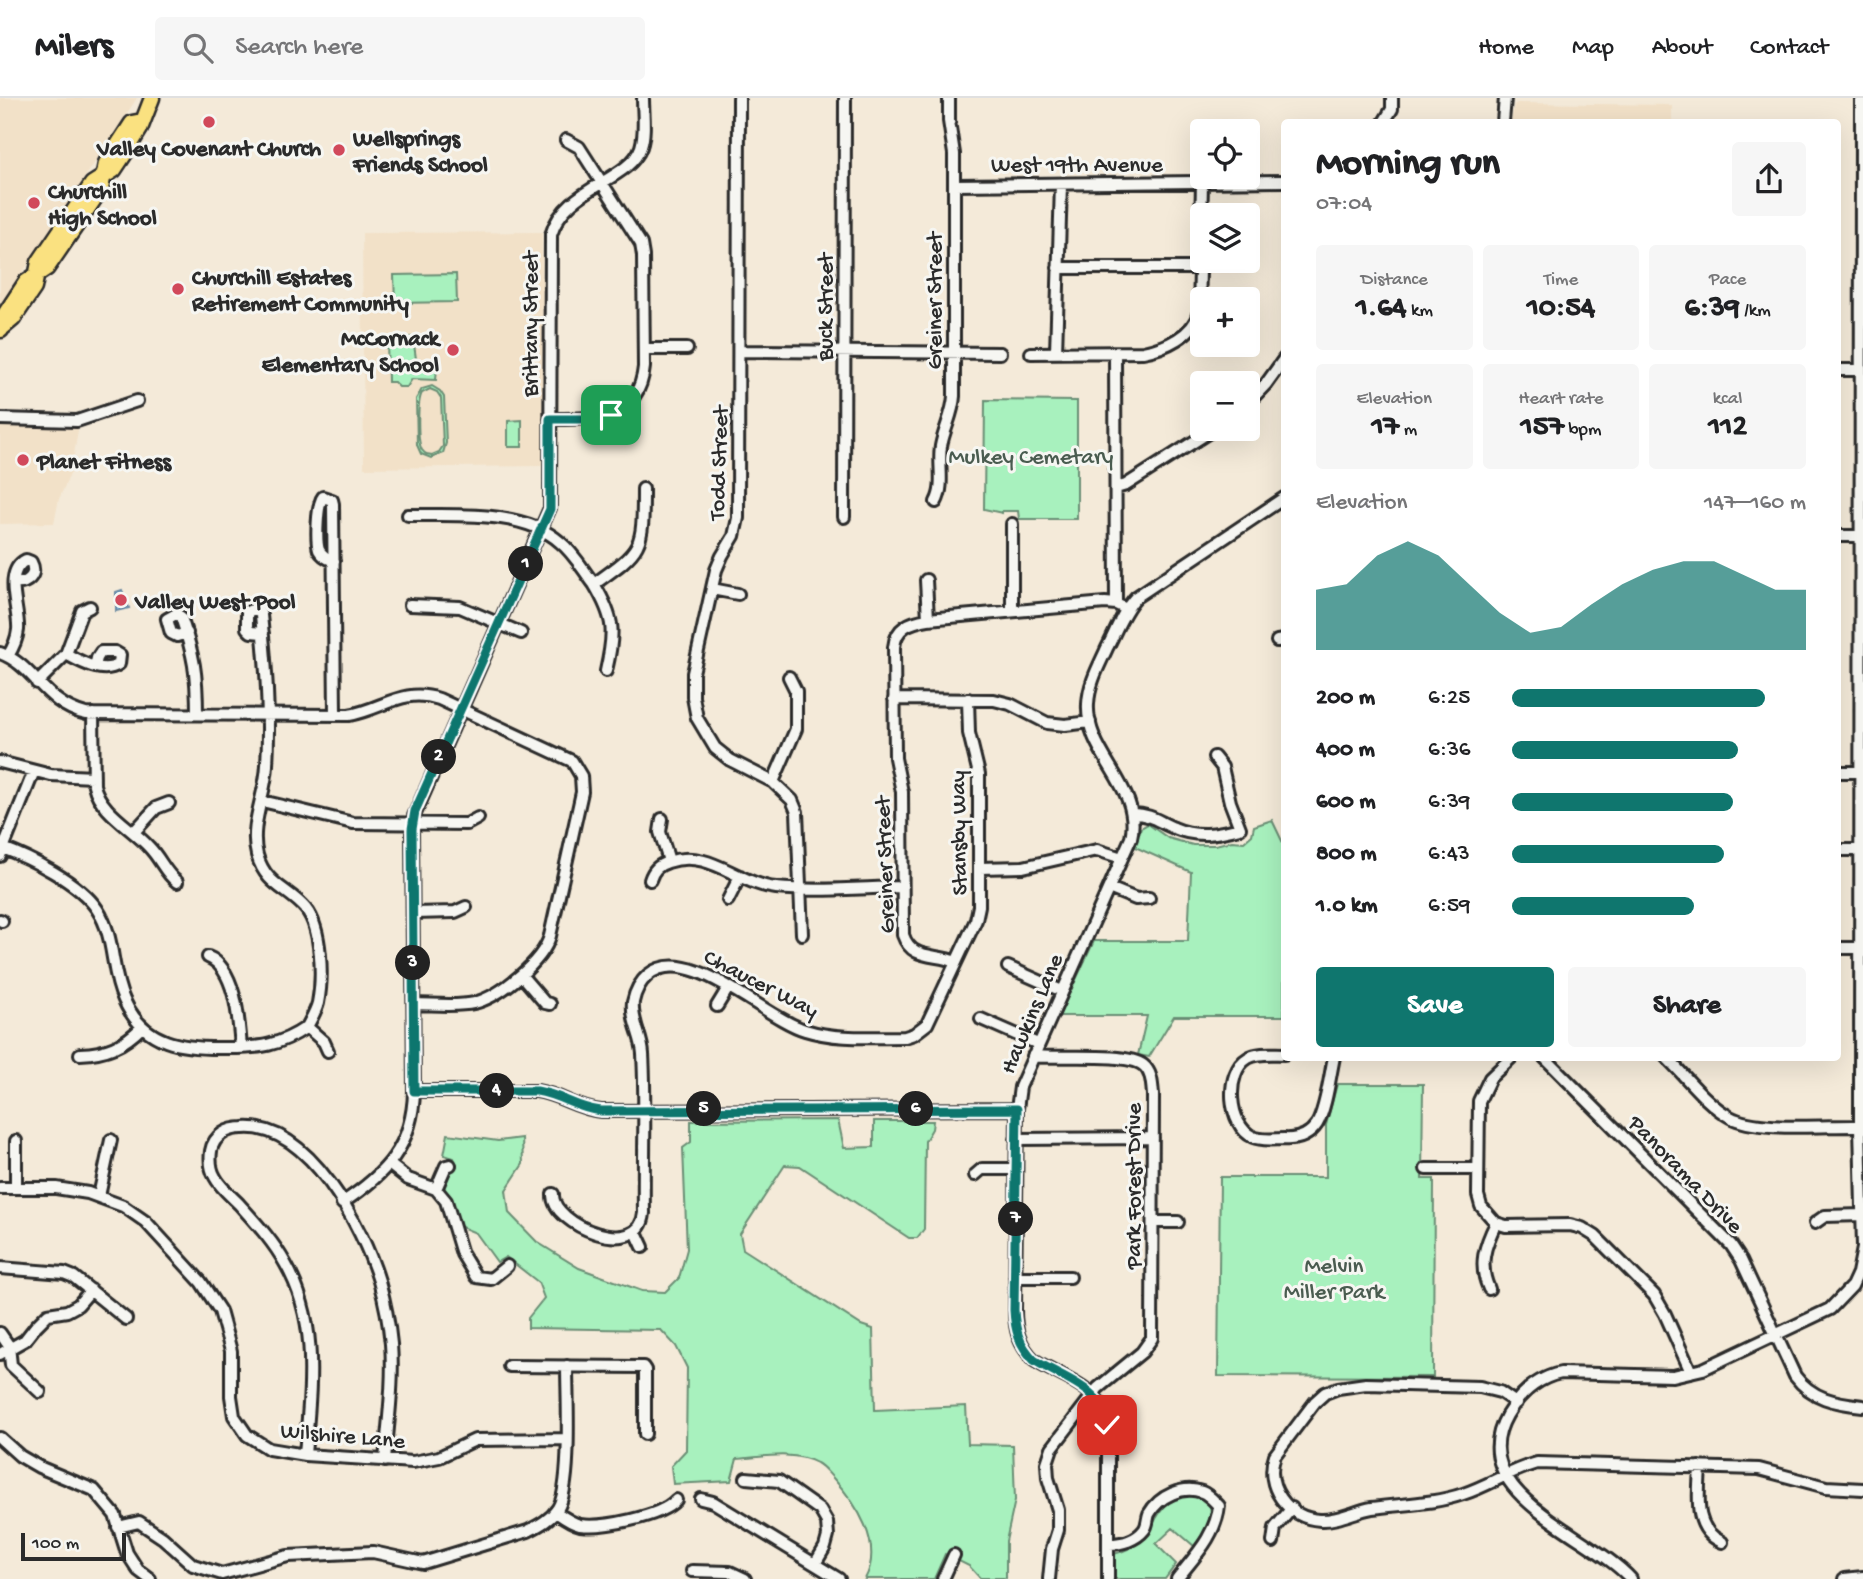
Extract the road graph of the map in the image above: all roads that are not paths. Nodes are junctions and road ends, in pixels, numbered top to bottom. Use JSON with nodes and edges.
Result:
{"nodes":[{"id":1,"x":152,"y":98,"type":"edge"},
{"id":2,"x":643,"y":98,"type":"edge"},
{"id":3,"x":739,"y":98,"type":"edge"},
{"id":4,"x":845,"y":98,"type":"edge"},
{"id":5,"x":948,"y":98,"type":"edge"},
{"id":6,"x":1392,"y":98,"type":"edge"},
{"id":7,"x":1505,"y":98,"type":"edge"},
{"id":8,"x":1861,"y":98,"type":"edge"},
{"id":9,"x":1386,"y":119,"type":"edge"},
{"id":10,"x":1503,"y":119,"type":"edge"},
{"id":11,"x":566,"y":141,"type":"dead end"},
{"id":12,"x":602,"y":181,"type":"junction"},
{"id":13,"x":1281,"y":181,"type":"edge"},
{"id":14,"x":1260,"y":182,"type":"edge"},
{"id":15,"x":1190,"y":183,"type":"edge"},
{"id":16,"x":1061,"y":184,"type":"junction"},
{"id":17,"x":954,"y":185,"type":"junction"},
{"id":18,"x":1058,"y":268,"type":"junction"},
{"id":19,"x":1190,"y":268,"type":"edge"},
{"id":20,"x":1200,"y":273,"type":"edge"},
{"id":21,"x":1,"y":331,"type":"edge"},
{"id":22,"x":644,"y":349,"type":"junction"},
{"id":23,"x":687,"y":349,"type":"dead end"},
{"id":24,"x":740,"y":351,"type":"junction"},
{"id":25,"x":846,"y":351,"type":"junction"},
{"id":26,"x":1115,"y":352,"type":"junction"},
{"id":27,"x":954,"y":353,"type":"junction"},
{"id":28,"x":1000,"y":353,"type":"dead end"},
{"id":29,"x":1031,"y":353,"type":"dead end"},
{"id":30,"x":1056,"y":353,"type":"junction"},
{"id":31,"x":1281,"y":363,"type":"edge"},
{"id":32,"x":1841,"y":370,"type":"edge"},
{"id":33,"x":1860,"y":370,"type":"junction"},
{"id":34,"x":1260,"y":390,"type":"edge"},
{"id":35,"x":137,"y":401,"type":"dead end"},
{"id":36,"x":0,"y":419,"type":"edge"},
{"id":37,"x":550,"y":419,"type":"junction"},
{"id":38,"x":1195,"y":441,"type":"edge"},
{"id":39,"x":1116,"y":488,"type":"junction"},
{"id":40,"x":642,"y":489,"type":"dead end"},
{"id":41,"x":1281,"y":500,"type":"edge"},
{"id":42,"x":936,"y":502,"type":"dead end"},
{"id":43,"x":408,"y":515,"type":"dead end"},
{"id":44,"x":844,"y":517,"type":"dead end"},
{"id":45,"x":1012,"y":524,"type":"dead end"},
{"id":46,"x":541,"y":531,"type":"junction"},
{"id":47,"x":1841,"y":536,"type":"edge"},
{"id":48,"x":1860,"y":536,"type":"junction"},
{"id":49,"x":334,"y":561,"type":"junction"},
{"id":50,"x":926,"y":580,"type":"dead end"},
{"id":51,"x":14,"y":583,"type":"dead end"},
{"id":52,"x":594,"y":584,"type":"junction"},
{"id":53,"x":712,"y":589,"type":"junction"},
{"id":54,"x":738,"y":594,"type":"dead end"},
{"id":55,"x":410,"y":605,"type":"dead end"},
{"id":56,"x":90,"y":607,"type":"dead end"},
{"id":57,"x":1121,"y":607,"type":"junction"},
{"id":58,"x":1012,"y":611,"type":"junction"},
{"id":59,"x":928,"y":619,"type":"junction"},
{"id":60,"x":499,"y":624,"type":"junction"},
{"id":61,"x":187,"y":633,"type":"dead end"},
{"id":62,"x":263,"y":633,"type":"dead end"},
{"id":63,"x":521,"y":634,"type":"dead end"},
{"id":64,"x":1862,"y":646,"type":"edge"},
{"id":65,"x":66,"y":653,"type":"junction"},
{"id":66,"x":4,"y":655,"type":"edge"},
{"id":67,"x":95,"y":667,"type":"dead end"},
{"id":68,"x":606,"y":671,"type":"dead end"},
{"id":69,"x":789,"y":677,"type":"dead end"},
{"id":70,"x":37,"y":683,"type":"junction"},
{"id":71,"x":894,"y":699,"type":"junction"},
{"id":72,"x":968,"y":699,"type":"junction"},
{"id":73,"x":460,"y":709,"type":"junction"},
{"id":74,"x":93,"y":714,"type":"junction"},
{"id":75,"x":197,"y":714,"type":"junction"},
{"id":76,"x":268,"y":715,"type":"junction"},
{"id":77,"x":335,"y":715,"type":"junction"},
{"id":78,"x":1090,"y":722,"type":"junction"},
{"id":79,"x":1214,"y":757,"type":"dead end"},
{"id":80,"x":0,"y":762,"type":"edge"},
{"id":81,"x":34,"y":771,"type":"junction"},
{"id":82,"x":1841,"y":772,"type":"edge"},
{"id":83,"x":1860,"y":772,"type":"junction"},
{"id":84,"x":94,"y":777,"type":"junction"},
{"id":85,"x":773,"y":782,"type":"junction"},
{"id":86,"x":262,"y":801,"type":"junction"},
{"id":87,"x":169,"y":803,"type":"dead end"},
{"id":88,"x":1133,"y":814,"type":"junction"},
{"id":89,"x":478,"y":818,"type":"dead end"},
{"id":90,"x":662,"y":819,"type":"dead end"},
{"id":91,"x":413,"y":824,"type":"junction"},
{"id":92,"x":134,"y":832,"type":"junction"},
{"id":93,"x":1,"y":850,"type":"edge"},
{"id":94,"x":1841,"y":850,"type":"edge"},
{"id":95,"x":1860,"y":850,"type":"junction"},
{"id":96,"x":1122,"y":858,"type":"junction"},
{"id":97,"x":669,"y":861,"type":"junction"},
{"id":98,"x":979,"y":868,"type":"junction"},
{"id":99,"x":740,"y":876,"type":"junction"},
{"id":100,"x":650,"y":880,"type":"dead end"},
{"id":101,"x":177,"y":882,"type":"dead end"},
{"id":102,"x":901,"y":887,"type":"junction"},
{"id":103,"x":800,"y":888,"type":"junction"},
{"id":104,"x":1109,"y":888,"type":"junction"},
{"id":105,"x":1149,"y":898,"type":"dead end"},
{"id":106,"x":728,"y":900,"type":"dead end"},
{"id":107,"x":466,"y":907,"type":"dead end"},
{"id":108,"x":413,"y":913,"type":"junction"},
{"id":109,"x":802,"y":934,"type":"dead end"},
{"id":110,"x":1841,"y":948,"type":"edge"},
{"id":111,"x":1861,"y":948,"type":"junction"},
{"id":112,"x":208,"y":957,"type":"dead end"},
{"id":113,"x":956,"y":962,"type":"junction"},
{"id":114,"x":640,"y":964,"type":"dead end"},
{"id":115,"x":1008,"y":967,"type":"dead end"},
{"id":116,"x":649,"y":974,"type":"junction"},
{"id":117,"x":521,"y":975,"type":"junction"},
{"id":118,"x":728,"y":988,"type":"junction"},
{"id":119,"x":1062,"y":991,"type":"junction"},
{"id":120,"x":414,"y":1004,"type":"junction"},
{"id":121,"x":550,"y":1004,"type":"dead end"},
{"id":122,"x":717,"y":1006,"type":"dead end"},
{"id":123,"x":981,"y":1019,"type":"dead end"},
{"id":124,"x":142,"y":1027,"type":"junction"},
{"id":125,"x":307,"y":1027,"type":"junction"},
{"id":126,"x":1038,"y":1044,"type":"junction"},
{"id":127,"x":241,"y":1048,"type":"junction"},
{"id":128,"x":328,"y":1051,"type":"dead end"},
{"id":129,"x":80,"y":1054,"type":"dead end"},
{"id":130,"x":1281,"y":1054,"type":"edge"},
{"id":131,"x":1033,"y":1056,"type":"junction"},
{"id":132,"x":1333,"y":1061,"type":"edge"},
{"id":133,"x":1508,"y":1061,"type":"edge"},
{"id":134,"x":1548,"y":1061,"type":"edge"},
{"id":135,"x":1670,"y":1061,"type":"edge"},
{"id":136,"x":414,"y":1091,"type":"junction"},
{"id":137,"x":1017,"y":1109,"type":"junction"},
{"id":138,"x":643,"y":1111,"type":"junction"},
{"id":139,"x":1860,"y":1125,"type":"junction"},
{"id":140,"x":1153,"y":1138,"type":"junction"},
{"id":141,"x":1016,"y":1139,"type":"junction"},
{"id":142,"x":111,"y":1140,"type":"dead end"},
{"id":143,"x":16,"y":1141,"type":"dead end"},
{"id":144,"x":389,"y":1164,"type":"junction"},
{"id":145,"x":450,"y":1166,"type":"dead end"},
{"id":146,"x":1016,"y":1169,"type":"junction"},
{"id":147,"x":1426,"y":1169,"type":"dead end"},
{"id":148,"x":1478,"y":1169,"type":"junction"},
{"id":149,"x":975,"y":1175,"type":"dead end"},
{"id":150,"x":16,"y":1187,"type":"junction"},
{"id":151,"x":0,"y":1188,"type":"edge"},
{"id":152,"x":436,"y":1189,"type":"junction"},
{"id":153,"x":553,"y":1194,"type":"dead end"},
{"id":154,"x":99,"y":1196,"type":"junction"},
{"id":155,"x":342,"y":1203,"type":"junction"},
{"id":156,"x":1862,"y":1215,"type":"edge"},
{"id":157,"x":1154,"y":1222,"type":"junction"},
{"id":158,"x":1178,"y":1222,"type":"dead end"},
{"id":159,"x":1496,"y":1223,"type":"junction"},
{"id":160,"x":1815,"y":1223,"type":"dead end"},
{"id":161,"x":636,"y":1232,"type":"junction"},
{"id":162,"x":643,"y":1247,"type":"dead end"},
{"id":163,"x":1863,"y":1248,"type":"edge"},
{"id":164,"x":507,"y":1266,"type":"dead end"},
{"id":165,"x":0,"y":1268,"type":"edge"},
{"id":166,"x":1861,"y":1274,"type":"edge"},
{"id":167,"x":1015,"y":1277,"type":"junction"},
{"id":168,"x":1070,"y":1277,"type":"dead end"},
{"id":169,"x":1489,"y":1289,"type":"dead end"},
{"id":170,"x":91,"y":1290,"type":"junction"},
{"id":171,"x":126,"y":1319,"type":"dead end"},
{"id":172,"x":0,"y":1333,"type":"edge"},
{"id":173,"x":1776,"y":1335,"type":"junction"},
{"id":174,"x":4,"y":1351,"type":"edge"},
{"id":175,"x":509,"y":1366,"type":"dead end"},
{"id":176,"x":567,"y":1366,"type":"junction"},
{"id":177,"x":1691,"y":1372,"type":"junction"},
{"id":178,"x":40,"y":1392,"type":"dead end"},
{"id":179,"x":1093,"y":1395,"type":"junction"},
{"id":180,"x":1516,"y":1403,"type":"junction"},
{"id":181,"x":1863,"y":1406,"type":"edge"},
{"id":182,"x":645,"y":1434,"type":"dead end"},
{"id":183,"x":0,"y":1438,"type":"edge"},
{"id":184,"x":566,"y":1438,"type":"junction"},
{"id":185,"x":305,"y":1455,"type":"junction"},
{"id":186,"x":385,"y":1461,"type":"junction"},
{"id":187,"x":1700,"y":1467,"type":"junction"},
{"id":188,"x":1506,"y":1475,"type":"junction"},
{"id":189,"x":746,"y":1478,"type":"dead end"},
{"id":190,"x":1863,"y":1489,"type":"edge"},
{"id":191,"x":701,"y":1499,"type":"dead end"},
{"id":192,"x":676,"y":1500,"type":"dead end"},
{"id":193,"x":1292,"y":1508,"type":"junction"},
{"id":194,"x":556,"y":1512,"type":"junction"},
{"id":195,"x":118,"y":1527,"type":"junction"},
{"id":196,"x":1273,"y":1542,"type":"dead end"},
{"id":197,"x":1722,"y":1542,"type":"dead end"},
{"id":198,"x":1109,"y":1544,"type":"junction"},
{"id":199,"x":954,"y":1555,"type":"dead end"},
{"id":200,"x":815,"y":1564,"type":"junction"},
{"id":201,"x":692,"y":1571,"type":"dead end"},
{"id":202,"x":1863,"y":1577,"type":"edge"},
{"id":203,"x":150,"y":1579,"type":"edge"},
{"id":204,"x":745,"y":1579,"type":"edge"},
{"id":205,"x":839,"y":1579,"type":"edge"},
{"id":206,"x":943,"y":1579,"type":"edge"},
{"id":207,"x":1049,"y":1579,"type":"edge"},
{"id":208,"x":1108,"y":1579,"type":"edge"},
{"id":209,"x":1177,"y":1579,"type":"edge"},
{"id":210,"x":1631,"y":1579,"type":"edge"},
{"id":211,"x":1844,"y":1579,"type":"edge"}],
"edges":[{"from":1,"to":21,"type":"main road"},
{"from":2,"to":12,"type":"street","name":"Brittany Street"},
{"from":3,"to":24,"type":"street","name":"Todd Street"},
{"from":4,"to":25,"type":"street","name":"Buck Street"},
{"from":5,"to":17,"type":"street","name":"Greiner Street"},
{"from":6,"to":9,"type":"street"},
{"from":7,"to":10,"type":"street"},
{"from":8,"to":33,"type":"street"},
{"from":11,"to":12,"type":"street"},
{"from":12,"to":22,"type":"street"},
{"from":12,"to":37,"type":"street","name":"Brittany Street"},
{"from":13,"to":14,"type":"street","name":"West 19th Avenue"},
{"from":15,"to":16,"type":"street","name":"West 19th Avenue"},
{"from":16,"to":17,"type":"street","name":"West 19th Avenue"},
{"from":16,"to":18,"type":"street"},
{"from":17,"to":27,"type":"street","name":"Greiner Street"},
{"from":18,"to":19,"type":"street"},
{"from":18,"to":30,"type":"street"},
{"from":20,"to":26,"type":"street"},
{"from":22,"to":23,"type":"street"},
{"from":22,"to":37,"type":"street"},
{"from":24,"to":25,"type":"street"},
{"from":24,"to":53,"type":"street","name":"Todd Street"},
{"from":25,"to":27,"type":"street"},
{"from":25,"to":44,"type":"street","name":"Buck Street"},
{"from":26,"to":30,"type":"street"},
{"from":26,"to":39,"type":"street"},
{"from":27,"to":28,"type":"street"},
{"from":27,"to":42,"type":"street","name":"Greiner Street"},
{"from":29,"to":30,"type":"street"},
{"from":31,"to":34,"type":"street"},
{"from":32,"to":33,"type":"street"},
{"from":33,"to":48,"type":"street"},
{"from":35,"to":36,"type":"street"},
{"from":37,"to":46,"type":"street","name":"Brittany Street"},
{"from":38,"to":39,"type":"street"},
{"from":39,"to":57,"type":"street"},
{"from":40,"to":52,"type":"street"},
{"from":41,"to":57,"type":"street"},
{"from":43,"to":46,"type":"street"},
{"from":45,"to":58,"type":"street"},
{"from":46,"to":52,"type":"street"},
{"from":46,"to":60,"type":"street","name":"Brittany Street"},
{"from":47,"to":48,"type":"street"},
{"from":48,"to":64,"type":"street"},
{"from":49,"to":49,"type":"street"},
{"from":49,"to":77,"type":"street"},
{"from":50,"to":59,"type":"street"},
{"from":51,"to":66,"type":"street"},
{"from":52,"to":68,"type":"street"},
{"from":53,"to":54,"type":"street"},
{"from":53,"to":85,"type":"street","name":"Todd Street"},
{"from":55,"to":60,"type":"street"},
{"from":56,"to":65,"type":"street"},
{"from":57,"to":58,"type":"street"},
{"from":57,"to":78,"type":"street"},
{"from":58,"to":59,"type":"street"},
{"from":59,"to":71,"type":"street","name":"Greiner Street"},
{"from":60,"to":63,"type":"street"},
{"from":60,"to":73,"type":"street","name":"Brittany Street"},
{"from":61,"to":75,"type":"street"},
{"from":62,"to":76,"type":"street"},
{"from":64,"to":83,"type":"street"},
{"from":65,"to":67,"type":"street"},
{"from":65,"to":70,"type":"street"},
{"from":66,"to":70,"type":"street"},
{"from":69,"to":85,"type":"street"},
{"from":70,"to":74,"type":"street"},
{"from":71,"to":72,"type":"street"},
{"from":71,"to":102,"type":"street","name":"Greiner Street"},
{"from":72,"to":78,"type":"street"},
{"from":72,"to":98,"type":"street","name":"Stansby Way"},
{"from":73,"to":77,"type":"street"},
{"from":73,"to":91,"type":"street","name":"Brittany Street"},
{"from":73,"to":117,"type":"street"},
{"from":74,"to":75,"type":"street"},
{"from":74,"to":84,"type":"street"},
{"from":75,"to":76,"type":"street"},
{"from":76,"to":77,"type":"street"},
{"from":76,"to":86,"type":"street"},
{"from":78,"to":88,"type":"street"},
{"from":79,"to":88,"type":"street"},
{"from":80,"to":81,"type":"street"},
{"from":81,"to":84,"type":"street"},
{"from":81,"to":93,"type":"street"},
{"from":82,"to":83,"type":"street"},
{"from":83,"to":95,"type":"street"},
{"from":84,"to":92,"type":"street"},
{"from":85,"to":103,"type":"street","name":"Todd Street"},
{"from":86,"to":91,"type":"street"},
{"from":86,"to":125,"type":"street"},
{"from":87,"to":92,"type":"street"},
{"from":88,"to":96,"type":"street","name":"Hawkins Lane"},
{"from":89,"to":91,"type":"street"},
{"from":90,"to":97,"type":"street"},
{"from":91,"to":108,"type":"street","name":"Brittany Street"},
{"from":92,"to":101,"type":"street"},
{"from":93,"to":124,"type":"street"},
{"from":94,"to":95,"type":"street"},
{"from":95,"to":111,"type":"street"},
{"from":96,"to":98,"type":"street"},
{"from":96,"to":104,"type":"street","name":"Hawkins Lane"},
{"from":97,"to":99,"type":"street"},
{"from":97,"to":100,"type":"street"},
{"from":98,"to":113,"type":"street","name":"Stansby Way"},
{"from":99,"to":103,"type":"street"},
{"from":99,"to":106,"type":"street"},
{"from":102,"to":103,"type":"street"},
{"from":102,"to":113,"type":"street","name":"Greiner Street"},
{"from":103,"to":109,"type":"street","name":"Todd Street"},
{"from":104,"to":105,"type":"street"},
{"from":104,"to":119,"type":"street","name":"Hawkins Lane"},
{"from":107,"to":108,"type":"street"},
{"from":108,"to":120,"type":"street","name":"Brittany Street"},
{"from":110,"to":111,"type":"street"},
{"from":111,"to":139,"type":"street"},
{"from":112,"to":127,"type":"street"},
{"from":113,"to":118,"type":"street","name":"Chaucer Way"},
{"from":114,"to":116,"type":"street"},
{"from":115,"to":119,"type":"street"},
{"from":116,"to":118,"type":"street","name":"Chaucer Way"},
{"from":116,"to":138,"type":"street"},
{"from":117,"to":120,"type":"street"},
{"from":117,"to":121,"type":"street"},
{"from":118,"to":122,"type":"street"},
{"from":119,"to":126,"type":"street","name":"Hawkins Lane"},
{"from":120,"to":136,"type":"street","name":"Brittany Street"},
{"from":123,"to":126,"type":"street"},
{"from":124,"to":127,"type":"street"},
{"from":124,"to":129,"type":"street"},
{"from":125,"to":127,"type":"street"},
{"from":125,"to":128,"type":"street"},
{"from":126,"to":131,"type":"street","name":"Hawkins Lane"},
{"from":130,"to":132,"type":"street"},
{"from":131,"to":137,"type":"street","name":"Hawkins Lane"},
{"from":131,"to":140,"type":"street","name":"Park Forest Drive"},
{"from":133,"to":148,"type":"street"},
{"from":134,"to":173,"type":"street","name":"Panorama Drive"},
{"from":135,"to":139,"type":"street"},
{"from":136,"to":138,"type":"street"},
{"from":136,"to":144,"type":"street","name":"Brittany Street"},
{"from":137,"to":138,"type":"street"},
{"from":137,"to":141,"type":"street","name":"Hawkins Lane"},
{"from":138,"to":161,"type":"street"},
{"from":139,"to":156,"type":"street"},
{"from":140,"to":141,"type":"street"},
{"from":140,"to":157,"type":"street","name":"Park Forest Drive"},
{"from":141,"to":146,"type":"street","name":"Hawkins Lane"},
{"from":142,"to":154,"type":"street"},
{"from":143,"to":150,"type":"street"},
{"from":144,"to":152,"type":"street"},
{"from":144,"to":155,"type":"street","name":"Brittany Street"},
{"from":145,"to":152,"type":"street"},
{"from":146,"to":149,"type":"street"},
{"from":146,"to":167,"type":"street","name":"Hawkins Lane"},
{"from":147,"to":148,"type":"street"},
{"from":148,"to":159,"type":"street"},
{"from":150,"to":151,"type":"street","name":"Wilshire Lane"},
{"from":150,"to":154,"type":"street","name":"Wilshire Lane"},
{"from":152,"to":164,"type":"street"},
{"from":153,"to":161,"type":"street"},
{"from":154,"to":185,"type":"street","name":"Wilshire Lane"},
{"from":155,"to":185,"type":"street"},
{"from":155,"to":186,"type":"street"},
{"from":156,"to":160,"type":"street"},
{"from":156,"to":163,"type":"street"},
{"from":157,"to":158,"type":"street"},
{"from":157,"to":179,"type":"street","name":"Park Forest Drive"},
{"from":159,"to":169,"type":"street"},
{"from":159,"to":177,"type":"street"},
{"from":161,"to":162,"type":"street"},
{"from":163,"to":166,"type":"street"},
{"from":165,"to":170,"type":"street"},
{"from":166,"to":173,"type":"street"},
{"from":167,"to":168,"type":"street"},
{"from":167,"to":179,"type":"street","name":"Hawkins Lane"},
{"from":170,"to":171,"type":"street"},
{"from":170,"to":174,"type":"street"},
{"from":172,"to":174,"type":"street"},
{"from":173,"to":177,"type":"street"},
{"from":173,"to":181,"type":"street","name":"Panorama Drive"},
{"from":174,"to":178,"type":"street"},
{"from":175,"to":176,"type":"street"},
{"from":176,"to":182,"type":"street"},
{"from":176,"to":184,"type":"street"},
{"from":177,"to":180,"type":"street"},
{"from":179,"to":198,"type":"street"},
{"from":179,"to":207,"type":"street","name":"Park Forest Drive"},
{"from":180,"to":188,"type":"street"},
{"from":180,"to":193,"type":"street"},
{"from":183,"to":195,"type":"street"},
{"from":184,"to":186,"type":"street","name":"Wilshire Lane"},
{"from":184,"to":194,"type":"street"},
{"from":185,"to":186,"type":"street","name":"Wilshire Lane"},
{"from":187,"to":188,"type":"street"},
{"from":187,"to":190,"type":"street"},
{"from":187,"to":197,"type":"street"},
{"from":188,"to":193,"type":"street"},
{"from":188,"to":210,"type":"street"},
{"from":189,"to":200,"type":"street"},
{"from":191,"to":200,"type":"street"},
{"from":192,"to":194,"type":"street"},
{"from":193,"to":196,"type":"street"},
{"from":194,"to":195,"type":"street"},
{"from":195,"to":203,"type":"street"},
{"from":198,"to":208,"type":"street"},
{"from":198,"to":209,"type":"street"},
{"from":199,"to":206,"type":"street"},
{"from":200,"to":205,"type":"street"},
{"from":201,"to":204,"type":"street"},
{"from":202,"to":211,"type":"street"}]}
